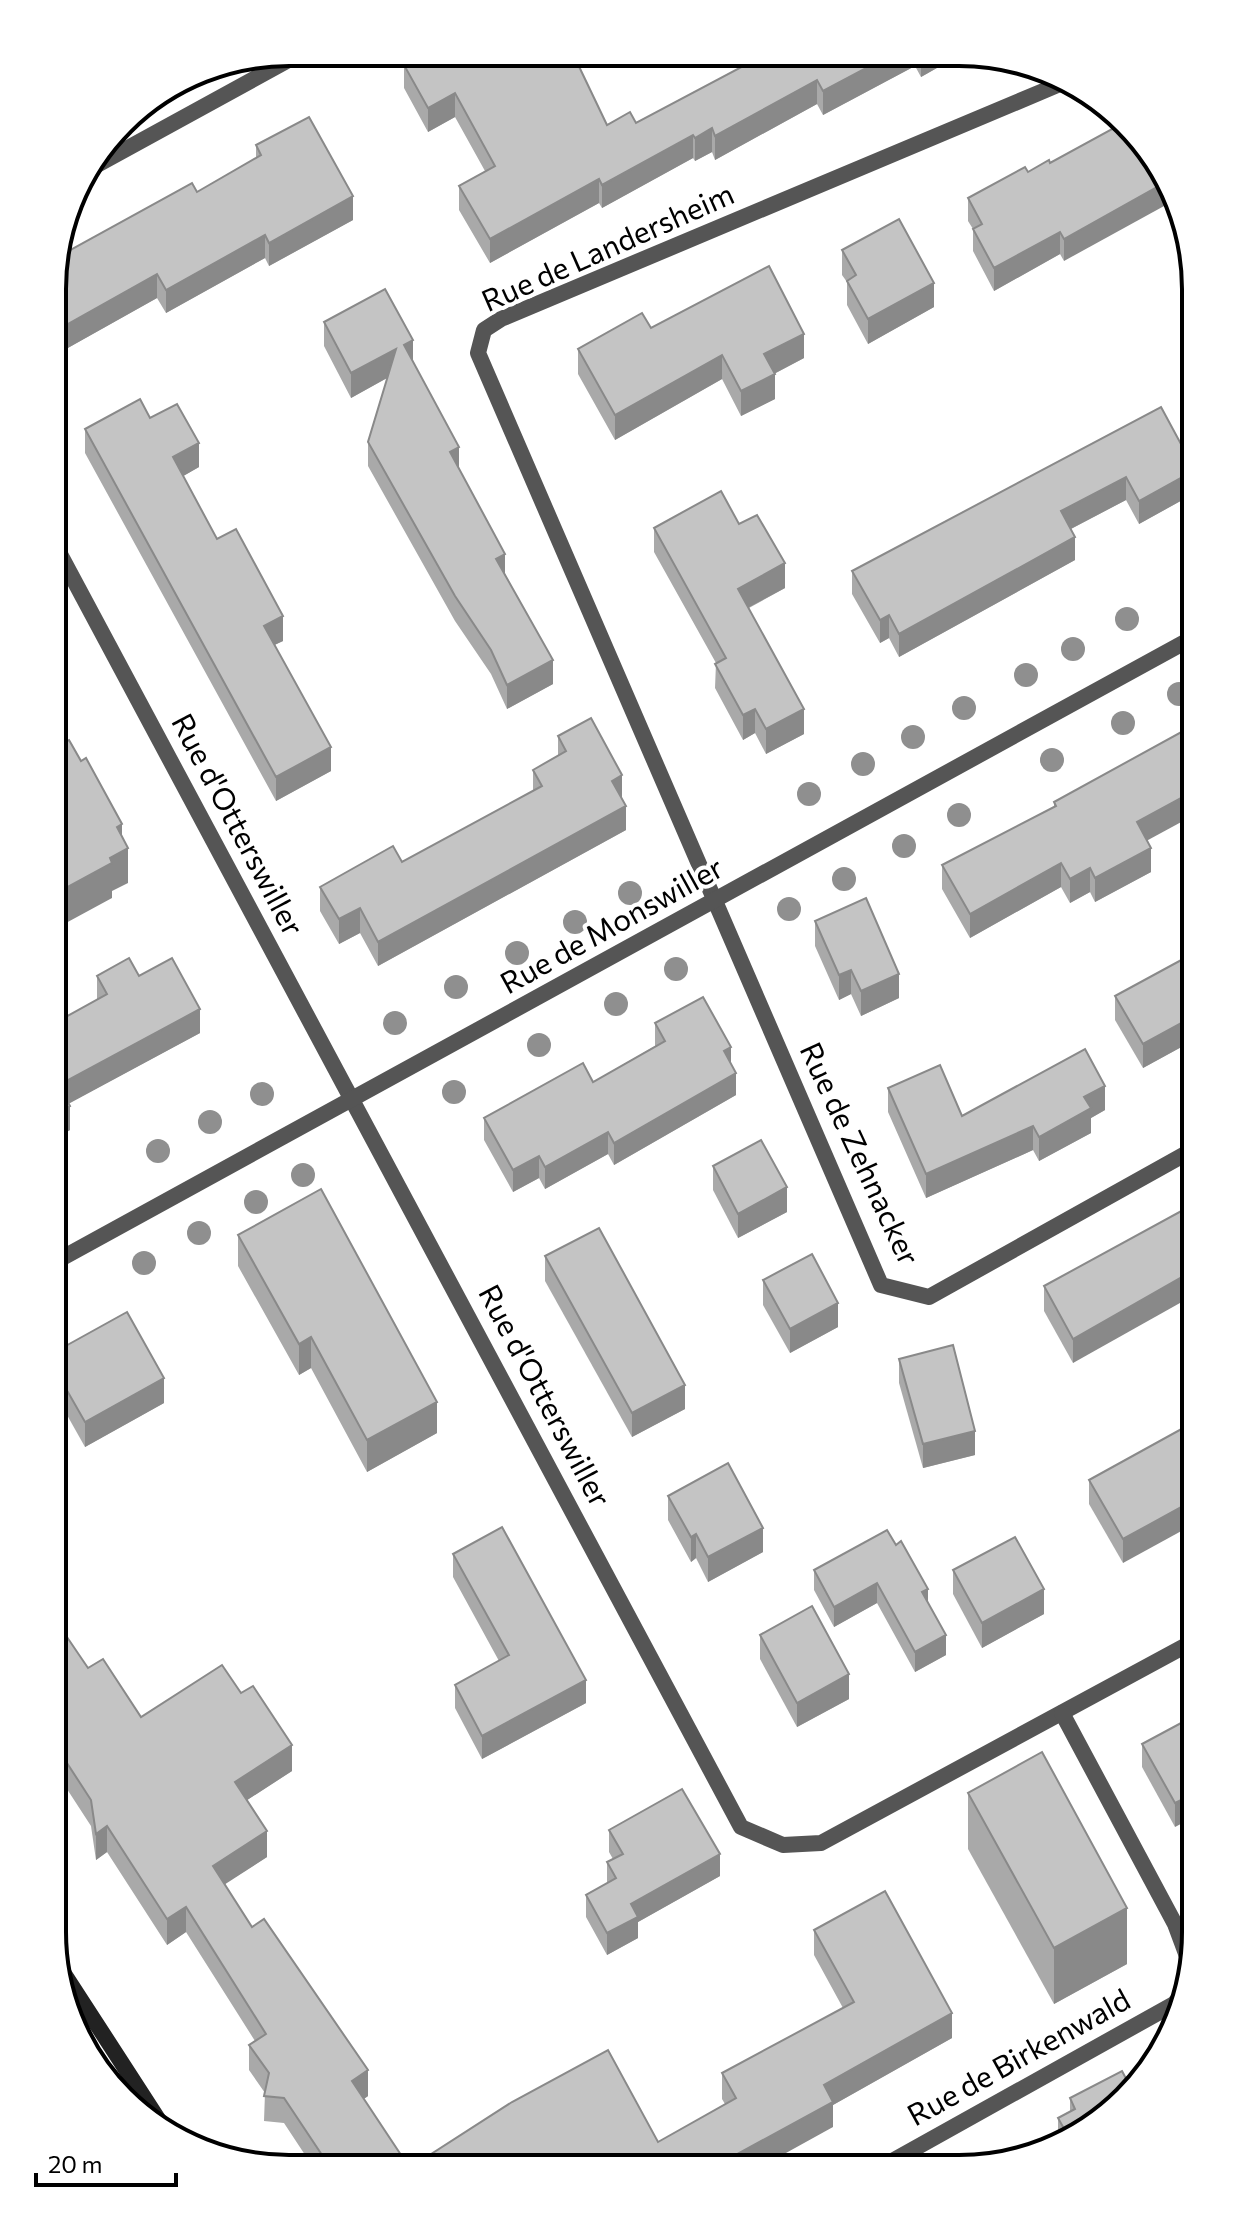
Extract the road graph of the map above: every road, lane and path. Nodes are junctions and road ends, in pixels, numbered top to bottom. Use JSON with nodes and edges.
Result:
{"nodes":[{"id":1,"x":276,"y":67,"type":"edge"},
{"id":2,"x":1053,"y":87,"type":"edge"},
{"id":3,"x":108,"y":159,"type":"edge"},
{"id":4,"x":66,"y":565,"type":"edge"},
{"id":5,"x":1182,"y":644,"type":"edge"},
{"id":6,"x":713,"y":902,"type":"junction"},
{"id":7,"x":352,"y":1099,"type":"junction"},
{"id":8,"x":1182,"y":1156,"type":"edge"},
{"id":9,"x":66,"y":1256,"type":"edge"},
{"id":10,"x":1182,"y":1648,"type":"edge"},
{"id":11,"x":1062,"y":1713,"type":"junction"},
{"id":12,"x":1182,"y":1943,"type":"edge"},
{"id":13,"x":74,"y":1989,"type":"edge"},
{"id":14,"x":1169,"y":2007,"type":"edge"},
{"id":15,"x":149,"y":2105,"type":"edge"},
{"id":16,"x":903,"y":2155,"type":"edge"}],
"edges":[{"from":1,"to":3,"type":"street"},
{"from":2,"to":6,"type":"street","name":"Rue de Landersheim"},
{"from":4,"to":7,"type":"street","name":"Rue d'Otterswiller"},
{"from":5,"to":6,"type":"street","name":"Rue de Monswiller"},
{"from":6,"to":7,"type":"street","name":"Rue de Monswiller"},
{"from":6,"to":8,"type":"street","name":"Rue de Zehnacker"},
{"from":7,"to":9,"type":"street","name":"Rue de Monswiller"},
{"from":7,"to":11,"type":"street","name":"Rue d'Otterswiller"},
{"from":10,"to":11,"type":"street","name":"Rue d'Otterswiller"},
{"from":11,"to":12,"type":"street"},
{"from":13,"to":15,"type":"main road"},
{"from":14,"to":16,"type":"street","name":"Rue de Birkenwald"}]}
